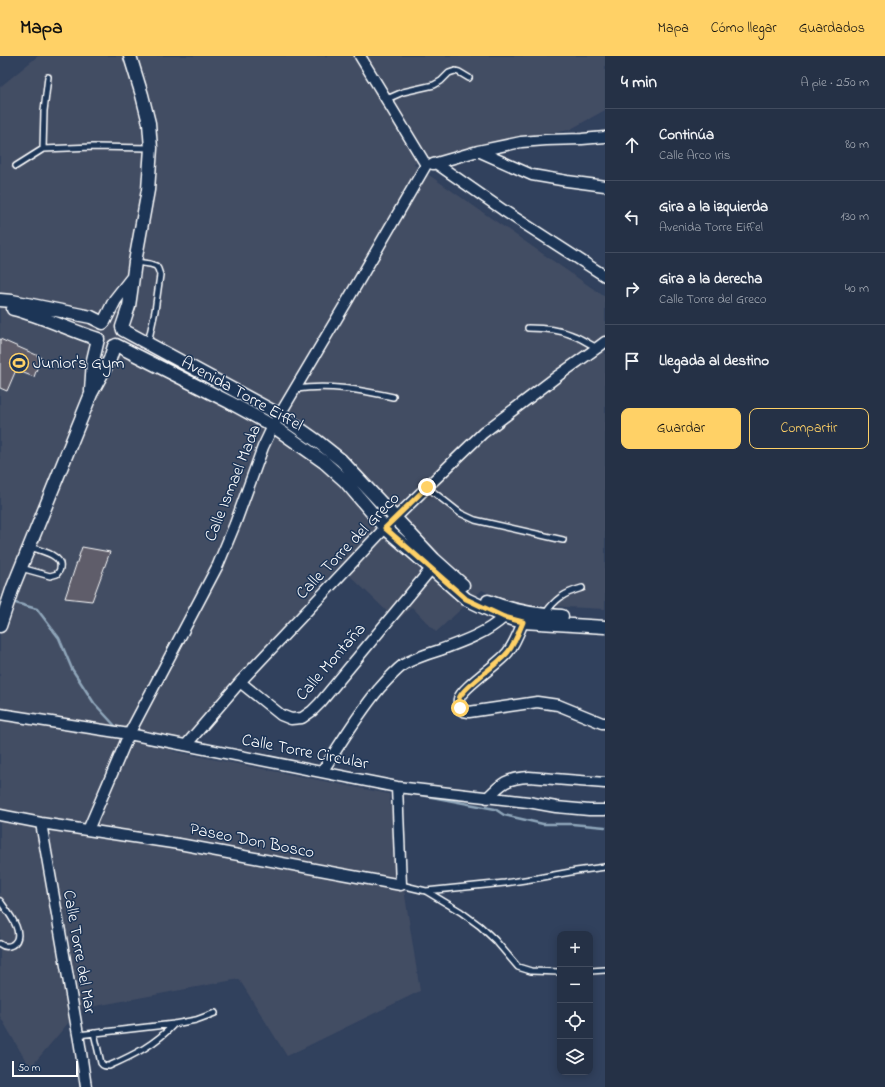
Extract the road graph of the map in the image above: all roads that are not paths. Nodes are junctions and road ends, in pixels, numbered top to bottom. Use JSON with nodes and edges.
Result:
{"nodes":[{"id":1,"x":130,"y":56,"type":"edge"},
{"id":2,"x":360,"y":56,"type":"edge"},
{"id":3,"x":48,"y":77,"type":"dead end"},
{"id":4,"x":469,"y":78,"type":"dead end"},
{"id":5,"x":387,"y":99,"type":"junction"},
{"id":6,"x":605,"y":137,"type":"edge"},
{"id":7,"x":151,"y":148,"type":"junction"},
{"id":8,"x":43,"y":149,"type":"junction"},
{"id":9,"x":478,"y":151,"type":"junction"},
{"id":10,"x":436,"y":164,"type":"junction"},
{"id":11,"x":426,"y":165,"type":"junction"},
{"id":12,"x":16,"y":166,"type":"dead end"},
{"id":13,"x":605,"y":186,"type":"edge"},
{"id":14,"x":135,"y":262,"type":"junction"},
{"id":15,"x":605,"y":276,"type":"edge"},
{"id":16,"x":133,"y":277,"type":"junction"},
{"id":17,"x":0,"y":300,"type":"edge"},
{"id":18,"x":0,"y":308,"type":"edge"},
{"id":19,"x":103,"y":322,"type":"junction"},
{"id":20,"x":528,"y":328,"type":"dead end"},
{"id":21,"x":122,"y":329,"type":"junction"},
{"id":22,"x":98,"y":339,"type":"junction"},
{"id":23,"x":605,"y":342,"type":"edge"},
{"id":24,"x":147,"y":343,"type":"junction"},
{"id":25,"x":115,"y":346,"type":"junction"},
{"id":26,"x":597,"y":348,"type":"junction"},
{"id":27,"x":295,"y":389,"type":"junction"},
{"id":28,"x":91,"y":394,"type":"junction"},
{"id":29,"x":393,"y":397,"type":"dead end"},
{"id":30,"x":280,"y":415,"type":"junction"},
{"id":31,"x":272,"y":426,"type":"junction"},
{"id":32,"x":427,"y":487,"type":"junction"},
{"id":33,"x":395,"y":518,"type":"junction"},
{"id":34,"x":385,"y":528,"type":"junction"},
{"id":35,"x":562,"y":540,"type":"dead end"},
{"id":36,"x":30,"y":547,"type":"junction"},
{"id":37,"x":21,"y":568,"type":"junction"},
{"id":38,"x":431,"y":569,"type":"junction"},
{"id":39,"x":582,"y":588,"type":"dead end"},
{"id":40,"x":544,"y":614,"type":"junction"},
{"id":41,"x":504,"y":617,"type":"junction"},
{"id":42,"x":605,"y":620,"type":"edge"},
{"id":43,"x":523,"y":622,"type":"junction"},
{"id":44,"x":0,"y":626,"type":"edge"},
{"id":45,"x":605,"y":627,"type":"edge"},
{"id":46,"x":240,"y":682,"type":"junction"},
{"id":47,"x":0,"y":714,"type":"edge"},
{"id":48,"x":605,"y":723,"type":"edge"},
{"id":49,"x":130,"y":734,"type":"junction"},
{"id":50,"x":186,"y":745,"type":"junction"},
{"id":51,"x":322,"y":772,"type":"junction"},
{"id":52,"x":605,"y":784,"type":"edge"},
{"id":53,"x":397,"y":787,"type":"junction"},
{"id":54,"x":487,"y":798,"type":"junction"},
{"id":55,"x":605,"y":810,"type":"edge"},
{"id":56,"x":0,"y":815,"type":"edge"},
{"id":57,"x":41,"y":823,"type":"junction"},
{"id":58,"x":88,"y":830,"type":"junction"},
{"id":59,"x":605,"y":867,"type":"edge"},
{"id":60,"x":400,"y":885,"type":"junction"},
{"id":61,"x":426,"y":891,"type":"junction"},
{"id":62,"x":0,"y":901,"type":"edge"},
{"id":63,"x":0,"y":944,"type":"edge"},
{"id":64,"x":605,"y":970,"type":"edge"},
{"id":65,"x":593,"y":971,"type":"edge"},
{"id":66,"x":557,"y":972,"type":"edge"},
{"id":67,"x":215,"y":1013,"type":"dead end"},
{"id":68,"x":174,"y":1024,"type":"junction"},
{"id":69,"x":94,"y":1033,"type":"junction"},
{"id":70,"x":78,"y":1035,"type":"junction"},
{"id":71,"x":86,"y":1087,"type":"edge"}],
"edges":[{"from":1,"to":7,"type":"street"},
{"from":2,"to":5,"type":"street"},
{"from":3,"to":8,"type":"lane"},
{"from":4,"to":5,"type":"lane"},
{"from":5,"to":11,"type":"street"},
{"from":6,"to":9,"type":"street"},
{"from":7,"to":8,"type":"lane"},
{"from":7,"to":14,"type":"street"},
{"from":8,"to":12,"type":"lane"},
{"from":9,"to":10,"type":"street"},
{"from":9,"to":13,"type":"street"},
{"from":10,"to":11,"type":"street"},
{"from":10,"to":15,"type":"street"},
{"from":11,"to":27,"type":"street","name":"Calle Ismael Mada"},
{"from":14,"to":16,"type":"street"},
{"from":14,"to":24,"type":"lane"},
{"from":16,"to":19,"type":"street"},
{"from":16,"to":21,"type":"street"},
{"from":17,"to":19,"type":"street"},
{"from":18,"to":22,"type":"street"},
{"from":19,"to":21,"type":"street"},
{"from":19,"to":22,"type":"street"},
{"from":20,"to":26,"type":"lane"},
{"from":21,"to":24,"type":"street","name":"Avenida Torre Eiffel"},
{"from":21,"to":25,"type":"street"},
{"from":22,"to":25,"type":"street"},
{"from":22,"to":28,"type":"street"},
{"from":23,"to":26,"type":"street","name":"Calle Torre del Greco"},
{"from":24,"to":30,"type":"street","name":"Avenida Torre Eiffel"},
{"from":25,"to":28,"type":"street"},
{"from":25,"to":31,"type":"street","name":"Avenida Torre Eiffel"},
{"from":26,"to":32,"type":"street","name":"Calle Torre del Greco"},
{"from":27,"to":29,"type":"lane"},
{"from":27,"to":30,"type":"street","name":"Calle Ismael Mada"},
{"from":28,"to":36,"type":"street"},
{"from":30,"to":31,"type":"street","name":"Calle Ismael Mada"},
{"from":30,"to":33,"type":"street","name":"Avenida Torre Eiffel"},
{"from":31,"to":34,"type":"street","name":"Avenida Torre Eiffel"},
{"from":31,"to":49,"type":"street","name":"Calle Ismael Mada"},
{"from":32,"to":33,"type":"street","name":"Calle Torre del Greco"},
{"from":32,"to":35,"type":"lane"},
{"from":33,"to":34,"type":"street","name":"Calle Torre del Greco"},
{"from":33,"to":40,"type":"street","name":"Avenida Torre Eiffel"},
{"from":34,"to":38,"type":"street","name":"Avenida Torre Eiffel"},
{"from":34,"to":46,"type":"street","name":"Calle Torre del Greco"},
{"from":36,"to":37,"type":"street"},
{"from":36,"to":37,"type":"lane"},
{"from":37,"to":44,"type":"street"},
{"from":38,"to":41,"type":"street","name":"Avenida Torre Eiffel"},
{"from":38,"to":46,"type":"street","name":"Calle Montaña"},
{"from":39,"to":40,"type":"lane"},
{"from":40,"to":42,"type":"street","name":"Avenida Torre Eiffel"},
{"from":41,"to":43,"type":"street","name":"Avenida Torre Eiffel"},
{"from":41,"to":51,"type":"street"},
{"from":43,"to":45,"type":"street","name":"Avenida Torre Eiffel"},
{"from":43,"to":48,"type":"street"},
{"from":46,"to":50,"type":"street","name":"Calle Torre del Greco"},
{"from":47,"to":49,"type":"street","name":"Calle Torre Circular"},
{"from":49,"to":50,"type":"street","name":"Calle Torre Circular"},
{"from":49,"to":58,"type":"street","name":"Calle Ismael Mada"},
{"from":50,"to":51,"type":"street","name":"Calle Torre Circular"},
{"from":51,"to":53,"type":"street","name":"Calle Torre Circular"},
{"from":52,"to":54,"type":"street"},
{"from":53,"to":54,"type":"street","name":"Calle Torre Circular"},
{"from":53,"to":60,"type":"street"},
{"from":54,"to":55,"type":"street","name":"Calle Torre Circular"},
{"from":56,"to":57,"type":"street","name":"Paseo Don Bosco"},
{"from":57,"to":58,"type":"street","name":"Paseo Don Bosco"},
{"from":57,"to":70,"type":"street","name":"Calle Torre del Mar"},
{"from":58,"to":60,"type":"street","name":"Paseo Don Bosco"},
{"from":59,"to":61,"type":"lane"},
{"from":60,"to":61,"type":"lane"},
{"from":61,"to":66,"type":"lane"},
{"from":62,"to":63,"type":"lane"},
{"from":64,"to":65,"type":"lane"},
{"from":67,"to":68,"type":"lane"},
{"from":68,"to":69,"type":"lane"},
{"from":68,"to":69,"type":"lane"},
{"from":69,"to":70,"type":"lane"},
{"from":70,"to":71,"type":"street","name":"Calle Torre del Mar"}]}
